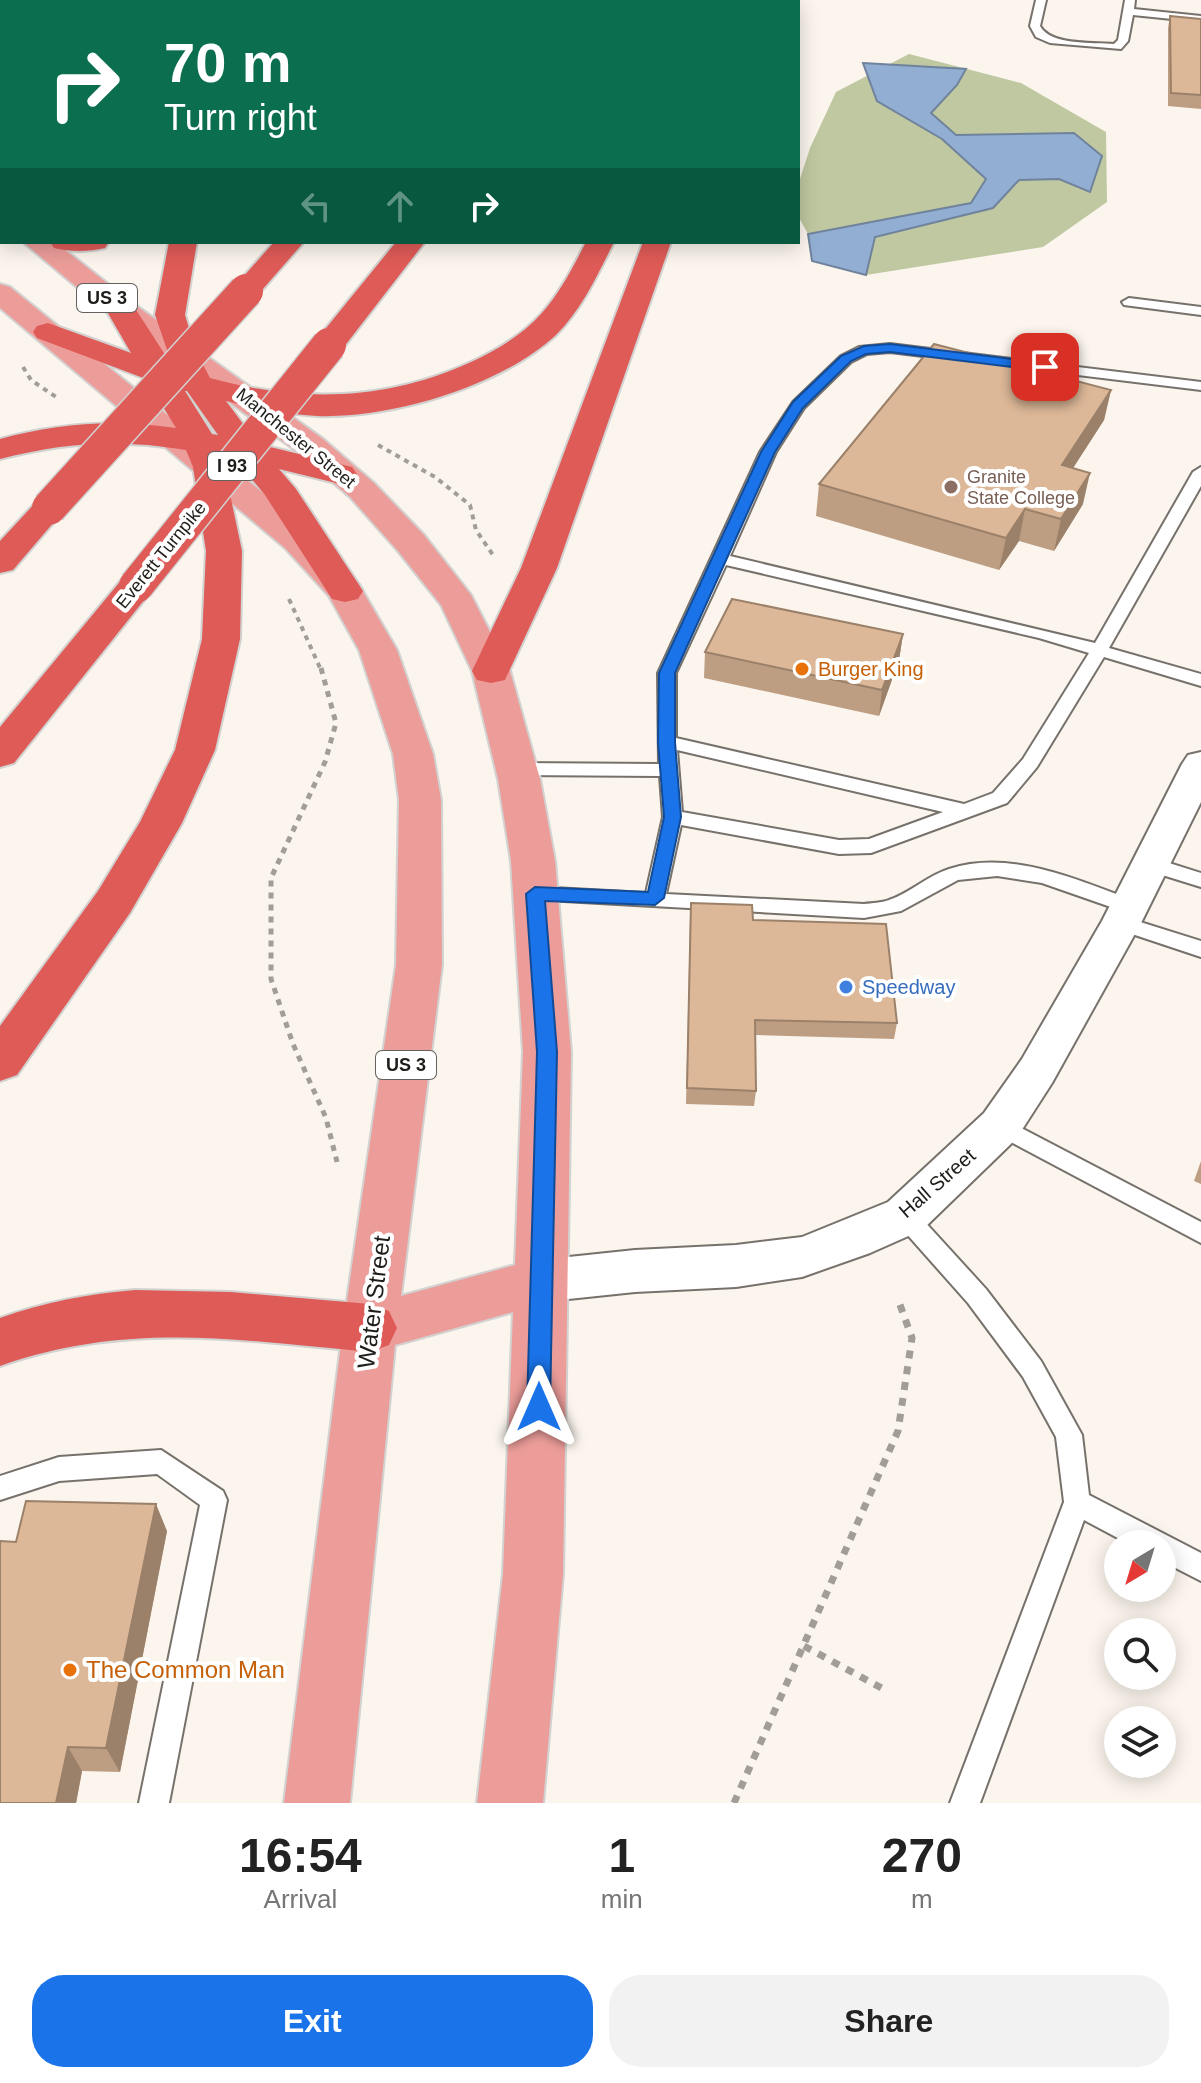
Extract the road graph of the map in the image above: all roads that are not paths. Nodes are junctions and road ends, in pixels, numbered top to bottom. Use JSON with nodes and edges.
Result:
{"nodes":[{"id":1,"x":1041,"y":0,"type":"edge"},
{"id":2,"x":1130,"y":6,"type":"edge"},
{"id":3,"x":1201,"y":19,"type":"edge"},
{"id":4,"x":40,"y":244,"type":"edge"},
{"id":5,"x":183,"y":244,"type":"edge"},
{"id":6,"x":288,"y":244,"type":"edge"},
{"id":7,"x":409,"y":244,"type":"edge"},
{"id":8,"x":599,"y":244,"type":"edge"},
{"id":9,"x":656,"y":244,"type":"edge"},
{"id":10,"x":0,"y":293,"type":"edge"},
{"id":11,"x":1129,"y":302,"type":"dead end"},
{"id":12,"x":120,"y":308,"type":"joint"},
{"id":13,"x":1201,"y":311,"type":"edge"},
{"id":14,"x":48,"y":332,"type":"junction"},
{"id":15,"x":170,"y":362,"type":"junction"},
{"id":16,"x":197,"y":383,"type":"junction"},
{"id":17,"x":1201,"y":386,"type":"edge"},
{"id":18,"x":242,"y":393,"type":"junction"},
{"id":19,"x":194,"y":448,"type":"junction"},
{"id":20,"x":0,"y":449,"type":"edge"},
{"id":21,"x":248,"y":454,"type":"junction"},
{"id":22,"x":1201,"y":472,"type":"edge"},
{"id":23,"x":340,"y":474,"type":"junction"},
{"id":24,"x":721,"y":559,"type":"junction"},
{"id":25,"x":0,"y":562,"type":"edge"},
{"id":26,"x":345,"y":591,"type":"junction"},
{"id":27,"x":1100,"y":649,"type":"junction"},
{"id":28,"x":491,"y":671,"type":"junction"},
{"id":29,"x":1201,"y":680,"type":"edge"},
{"id":30,"x":667,"y":742,"type":"junction"},
{"id":31,"x":0,"y":754,"type":"edge"},
{"id":32,"x":516,"y":769,"type":"junction"},
{"id":33,"x":669,"y":770,"type":"junction"},
{"id":34,"x":1198,"y":775,"type":"edge"},
{"id":35,"x":966,"y":811,"type":"junction"},
{"id":36,"x":673,"y":817,"type":"junction"},
{"id":37,"x":1150,"y":864,"type":"junction"},
{"id":38,"x":1201,"y":880,"type":"edge"},
{"id":39,"x":535,"y":894,"type":"junction"},
{"id":40,"x":655,"y":898,"type":"junction"},
{"id":41,"x":1125,"y":914,"type":"junction"},
{"id":42,"x":1201,"y":949,"type":"edge"},
{"id":43,"x":0,"y":1062,"type":"edge"},
{"id":44,"x":1000,"y":1126,"type":"junction"},
{"id":45,"x":905,"y":1216,"type":"junction"},
{"id":46,"x":1201,"y":1233,"type":"edge"},
{"id":47,"x":540,"y":1281,"type":"junction"},
{"id":48,"x":370,"y":1328,"type":"junction"},
{"id":49,"x":0,"y":1342,"type":"edge"},
{"id":50,"x":0,"y":1488,"type":"edge"},
{"id":51,"x":1077,"y":1502,"type":"junction"},
{"id":52,"x":1130,"y":1530,"type":"edge"},
{"id":53,"x":1176,"y":1555,"type":"edge"},
{"id":54,"x":1201,"y":1568,"type":"edge"},
{"id":55,"x":154,"y":1803,"type":"edge"},
{"id":56,"x":317,"y":1803,"type":"edge"},
{"id":57,"x":510,"y":1803,"type":"edge"},
{"id":58,"x":965,"y":1803,"type":"edge"}],
"edges":[{"from":1,"to":2,"type":"lane"},
{"from":2,"to":3,"type":"lane"},
{"from":4,"to":12,"type":"main road","number":"US 3"},
{"from":5,"to":15,"type":"highway"},
{"from":6,"to":25,"type":"highway","bridge":true},
{"from":7,"to":31,"type":"highway","name":"Everett Turnpike","number":"I 93","bridge":true},
{"from":8,"to":18,"type":"highway"},
{"from":9,"to":28,"type":"highway"},
{"from":10,"to":14,"type":"main road","number":"US 3"},
{"from":11,"to":13,"type":"lane"},
{"from":12,"to":15,"type":"highway"},
{"from":14,"to":15,"type":"highway"},
{"from":14,"to":19,"type":"main road","number":"US 3"},
{"from":15,"to":16,"type":"highway"},
{"from":15,"to":18,"type":"main road","name":"Manchester Street"},
{"from":15,"to":19,"type":"highway"},
{"from":16,"to":18,"type":"highway"},
{"from":16,"to":21,"type":"highway"},
{"from":17,"to":24,"type":"lane"},
{"from":18,"to":23,"type":"main road","name":"Manchester Street"},
{"from":19,"to":20,"type":"highway"},
{"from":19,"to":21,"type":"highway"},
{"from":19,"to":26,"type":"main road","number":"US 3"},
{"from":19,"to":43,"type":"highway"},
{"from":21,"to":23,"type":"highway"},
{"from":21,"to":26,"type":"highway"},
{"from":22,"to":27,"type":"lane"},
{"from":23,"to":28,"type":"main road","name":"Manchester Street"},
{"from":24,"to":27,"type":"lane"},
{"from":24,"to":30,"type":"lane"},
{"from":26,"to":48,"type":"main road","name":"Water Street","number":"US 3"},
{"from":27,"to":29,"type":"lane"},
{"from":27,"to":35,"type":"lane"},
{"from":28,"to":32,"type":"main road","name":"Manchester Street"},
{"from":30,"to":33,"type":"lane"},
{"from":30,"to":35,"type":"lane"},
{"from":32,"to":33,"type":"lane"},
{"from":32,"to":39,"type":"main road","name":"Manchester Street"},
{"from":33,"to":36,"type":"lane"},
{"from":34,"to":37,"type":"street","name":"Hall Street"},
{"from":35,"to":36,"type":"lane"},
{"from":36,"to":40,"type":"lane"},
{"from":37,"to":38,"type":"lane"},
{"from":37,"to":41,"type":"street","name":"Hall Street"},
{"from":39,"to":40,"type":"lane"},
{"from":39,"to":47,"type":"main road"},
{"from":40,"to":41,"type":"lane"},
{"from":41,"to":42,"type":"lane"},
{"from":41,"to":44,"type":"street","name":"Hall Street"},
{"from":44,"to":45,"type":"street","name":"Hall Street"},
{"from":44,"to":46,"type":"lane"},
{"from":45,"to":47,"type":"street","name":"Hall Street"},
{"from":45,"to":51,"type":"lane"},
{"from":47,"to":48,"type":"main road","name":"Hall Street"},
{"from":47,"to":57,"type":"main road"},
{"from":48,"to":49,"type":"highway"},
{"from":48,"to":56,"type":"main road","name":"Water Street","number":"US 3"},
{"from":50,"to":55,"type":"lane"},
{"from":51,"to":52,"type":"lane"},
{"from":51,"to":58,"type":"lane"},
{"from":53,"to":54,"type":"lane"}]}
